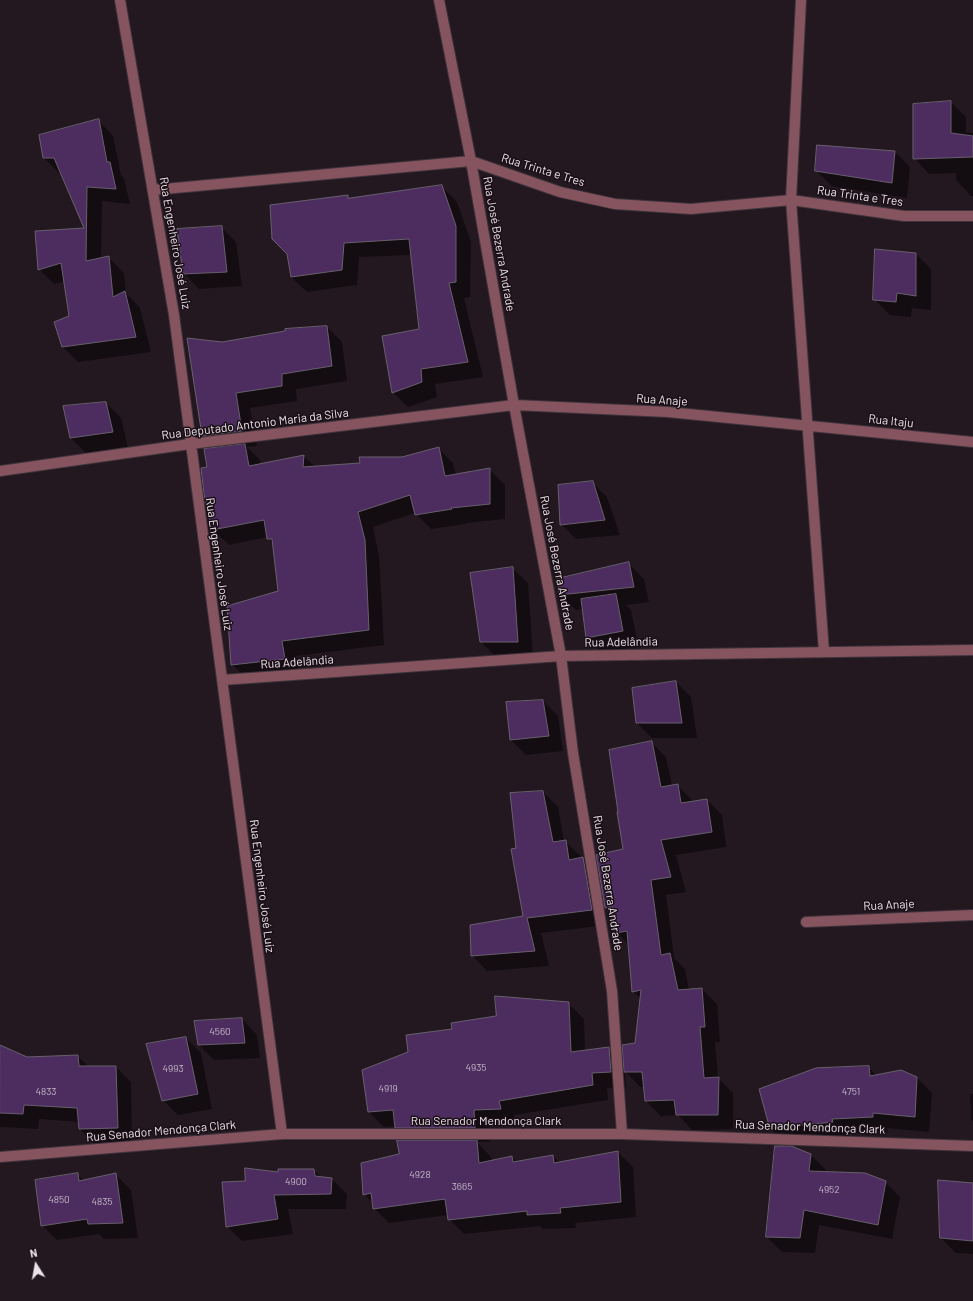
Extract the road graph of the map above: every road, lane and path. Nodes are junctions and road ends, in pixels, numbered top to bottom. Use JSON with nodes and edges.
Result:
{"nodes":[{"id":1,"x":120,"y":0,"type":"edge"},
{"id":2,"x":439,"y":0,"type":"edge"},
{"id":3,"x":801,"y":0,"type":"edge"},
{"id":4,"x":471,"y":161,"type":"junction"},
{"id":5,"x":153,"y":190,"type":"junction"},
{"id":6,"x":791,"y":200,"type":"junction"},
{"id":7,"x":973,"y":216,"type":"edge"},
{"id":8,"x":514,"y":405,"type":"junction"},
{"id":9,"x":807,"y":426,"type":"junction"},
{"id":10,"x":973,"y":442,"type":"edge"},
{"id":11,"x":190,"y":444,"type":"junction"},
{"id":12,"x":0,"y":471,"type":"edge"},
{"id":13,"x":973,"y":650,"type":"edge"},
{"id":14,"x":824,"y":652,"type":"junction"},
{"id":15,"x":561,"y":656,"type":"junction"},
{"id":16,"x":222,"y":680,"type":"junction"},
{"id":17,"x":973,"y":915,"type":"edge"},
{"id":18,"x":806,"y":922,"type":"dead end"},
{"id":19,"x":282,"y":1134,"type":"junction"},
{"id":20,"x":622,"y":1134,"type":"junction"},
{"id":21,"x":973,"y":1146,"type":"edge"},
{"id":22,"x":0,"y":1157,"type":"edge"}],
"edges":[{"from":1,"to":5,"type":"street","name":"Rua Engenheiro José Luiz"},
{"from":2,"to":4,"type":"street","name":"Rua José Bezerra Andrade"},
{"from":3,"to":6,"type":"street"},
{"from":4,"to":5,"type":"street","name":"Rua Trinta e Tres"},
{"from":4,"to":6,"type":"street","name":"Rua Trinta e Tres"},
{"from":4,"to":8,"type":"street","name":"Rua José Bezerra Andrade"},
{"from":5,"to":11,"type":"street","name":"Rua Engenheiro José Luiz"},
{"from":6,"to":7,"type":"street","name":"Rua Trinta e Tres"},
{"from":6,"to":9,"type":"street"},
{"from":8,"to":9,"type":"street","name":"Rua Anaje"},
{"from":8,"to":11,"type":"street","name":"Rua Deputado Antonio Maria da Silva"},
{"from":8,"to":15,"type":"street","name":"Rua José Bezerra Andrade"},
{"from":9,"to":10,"type":"street","name":"Rua Itaju"},
{"from":9,"to":14,"type":"street"},
{"from":11,"to":12,"type":"street","name":"Rua Deputado Antonio Maria da Silva"},
{"from":11,"to":16,"type":"street","name":"Rua Engenheiro José Luiz"},
{"from":13,"to":14,"type":"street","name":"Rua Adelândia"},
{"from":14,"to":15,"type":"street","name":"Rua Adelândia"},
{"from":15,"to":16,"type":"street","name":"Rua Adelândia"},
{"from":15,"to":20,"type":"street","name":"Rua José Bezerra Andrade"},
{"from":16,"to":19,"type":"street","name":"Rua Engenheiro José Luiz"},
{"from":17,"to":18,"type":"street","name":"Rua Anaje"},
{"from":19,"to":20,"type":"street","name":"Rua Senador Mendonça Clark"},
{"from":19,"to":22,"type":"street","name":"Rua Senador Mendonça Clark"},
{"from":20,"to":21,"type":"street","name":"Rua Senador Mendonça Clark"}]}
